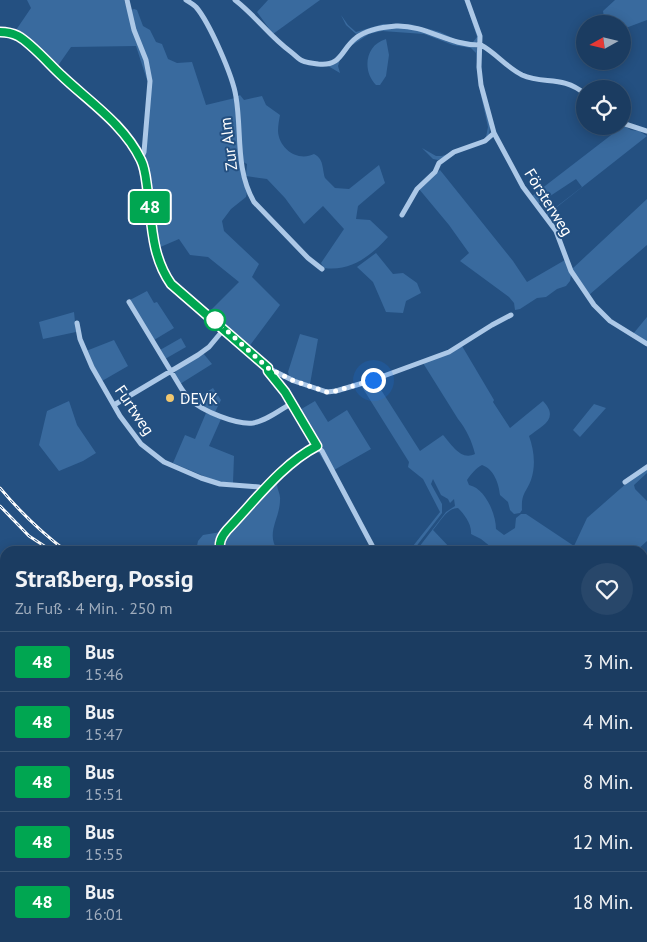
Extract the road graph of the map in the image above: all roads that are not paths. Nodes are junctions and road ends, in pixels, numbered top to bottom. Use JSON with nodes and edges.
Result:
{"nodes":[{"id":1,"x":127,"y":0,"type":"edge"},
{"id":2,"x":186,"y":0,"type":"edge"},
{"id":3,"x":235,"y":0,"type":"edge"},
{"id":4,"x":467,"y":0,"type":"edge"},
{"id":5,"x":0,"y":32,"type":"edge"},
{"id":6,"x":481,"y":45,"type":"junction"},
{"id":7,"x":576,"y":88,"type":"edge"},
{"id":8,"x":631,"y":126,"type":"edge"},
{"id":9,"x":647,"y":131,"type":"edge"},
{"id":10,"x":494,"y":132,"type":"junction"},
{"id":11,"x":141,"y":159,"type":"junction"},
{"id":12,"x":402,"y":215,"type":"dead end"},
{"id":13,"x":322,"y":269,"type":"dead end"},
{"id":14,"x":129,"y":302,"type":"dead end"},
{"id":15,"x":511,"y":315,"type":"dead end"},
{"id":16,"x":77,"y":324,"type":"dead end"},
{"id":17,"x":224,"y":329,"type":"junction"},
{"id":18,"x":647,"y":344,"type":"edge"},
{"id":19,"x":268,"y":368,"type":"junction"},
{"id":20,"x":170,"y":372,"type":"junction"},
{"id":21,"x":292,"y":403,"type":"junction"},
{"id":22,"x":114,"y":405,"type":"junction"},
{"id":23,"x":317,"y":446,"type":"junction"},
{"id":24,"x":647,"y":467,"type":"edge"},
{"id":25,"x":625,"y":482,"type":"dead end"},
{"id":26,"x":264,"y":491,"type":"junction"},
{"id":27,"x":219,"y":546,"type":"edge"},
{"id":28,"x":372,"y":546,"type":"edge"}],
"edges":[{"from":1,"to":11,"type":"street"},
{"from":2,"to":13,"type":"street","name":"Zur Alm"},
{"from":3,"to":6,"type":"street"},
{"from":4,"to":6,"type":"street","name":"Försterweg"},
{"from":5,"to":11,"type":"street"},
{"from":6,"to":7,"type":"street"},
{"from":6,"to":10,"type":"street","name":"Försterweg"},
{"from":8,"to":9,"type":"street"},
{"from":10,"to":12,"type":"street"},
{"from":10,"to":18,"type":"street","name":"Försterweg"},
{"from":11,"to":17,"type":"street"},
{"from":14,"to":20,"type":"street"},
{"from":15,"to":19,"type":"street"},
{"from":16,"to":22,"type":"street","name":"Furtweg"},
{"from":17,"to":19,"type":"street"},
{"from":17,"to":20,"type":"street"},
{"from":19,"to":21,"type":"street"},
{"from":20,"to":21,"type":"street"},
{"from":20,"to":22,"type":"street"},
{"from":21,"to":23,"type":"street"},
{"from":22,"to":26,"type":"street","name":"Furtweg"},
{"from":23,"to":26,"type":"street"},
{"from":23,"to":28,"type":"street"},
{"from":24,"to":25,"type":"street"},
{"from":26,"to":27,"type":"street"}]}
